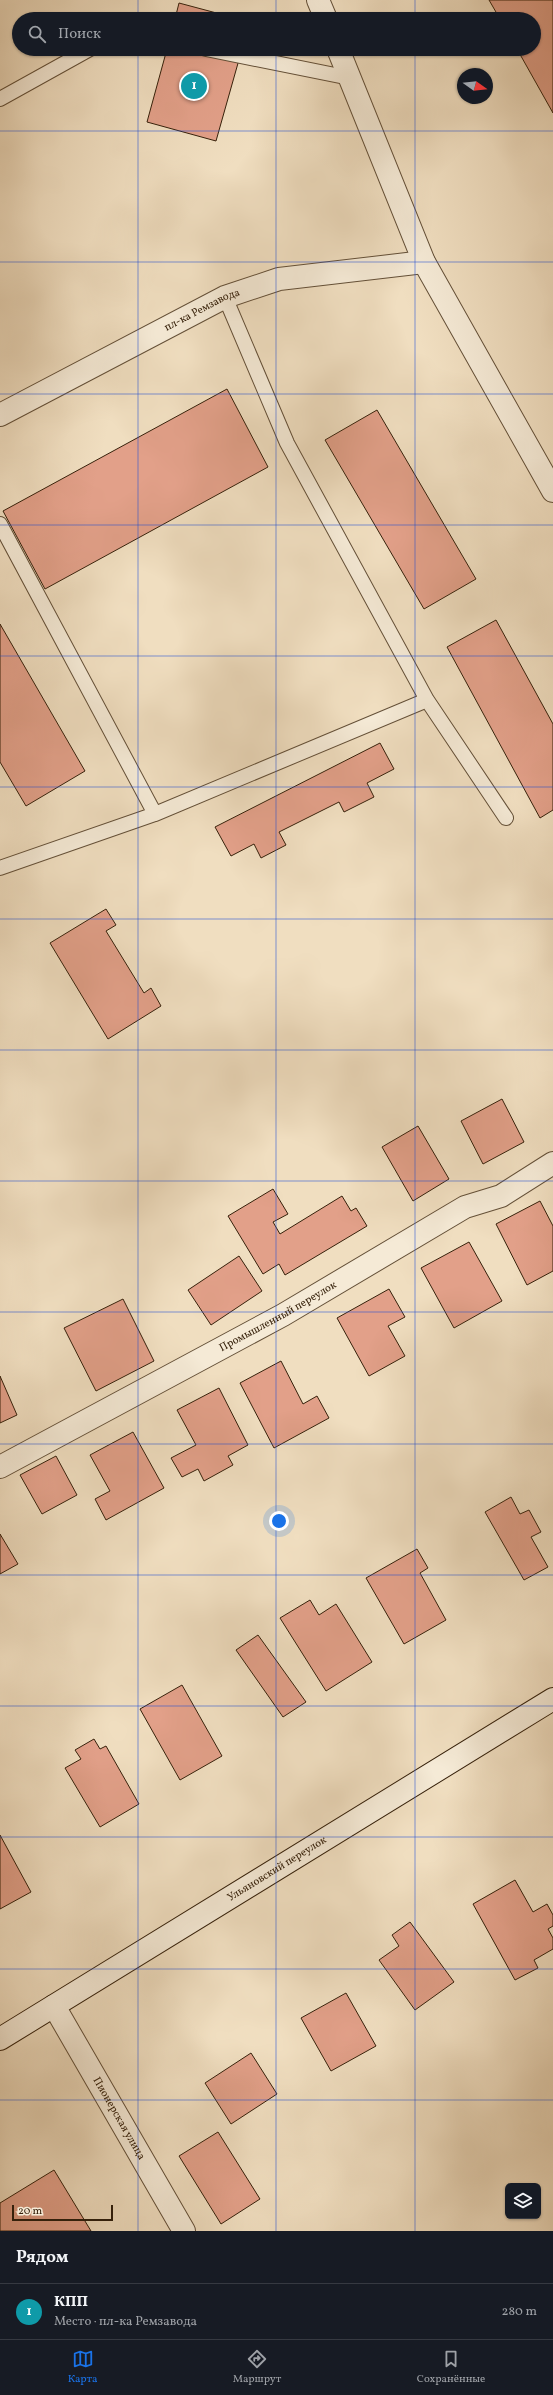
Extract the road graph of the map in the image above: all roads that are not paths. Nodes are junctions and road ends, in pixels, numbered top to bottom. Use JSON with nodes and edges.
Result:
{"nodes":[{"id":1,"x":318,"y":0,"type":"edge"},
{"id":2,"x":323,"y":12,"type":"edge"},
{"id":3,"x":77,"y":56,"type":"edge"},
{"id":4,"x":241,"y":56,"type":"edge"},
{"id":5,"x":341,"y":56,"type":"edge"},
{"id":6,"x":350,"y":78,"type":"junction"},
{"id":7,"x":0,"y":99,"type":"edge"},
{"id":8,"x":424,"y":262,"type":"junction"},
{"id":9,"x":226,"y":297,"type":"junction"},
{"id":10,"x":0,"y":415,"type":"edge"},
{"id":11,"x":553,"y":491,"type":"edge"},
{"id":12,"x":0,"y":524,"type":"edge"},
{"id":13,"x":428,"y":700,"type":"junction"},
{"id":14,"x":155,"y":814,"type":"junction"},
{"id":15,"x":506,"y":818,"type":"dead end"},
{"id":16,"x":0,"y":868,"type":"edge"},
{"id":17,"x":553,"y":1163,"type":"edge"},
{"id":18,"x":0,"y":1466,"type":"edge"},
{"id":19,"x":553,"y":1699,"type":"edge"},
{"id":20,"x":54,"y":2006,"type":"junction"},
{"id":21,"x":0,"y":2039,"type":"edge"},
{"id":22,"x":184,"y":2231,"type":"edge"}],
"edges":[{"from":1,"to":2,"type":"street"},
{"from":3,"to":7,"type":"lane"},
{"from":4,"to":6,"type":"lane"},
{"from":5,"to":6,"type":"street"},
{"from":6,"to":8,"type":"street"},
{"from":8,"to":9,"type":"street","name":"пл-ка Ремзавода"},
{"from":8,"to":11,"type":"street"},
{"from":9,"to":10,"type":"street","name":"пл-ка Ремзавода"},
{"from":9,"to":13,"type":"lane"},
{"from":12,"to":14,"type":"lane"},
{"from":13,"to":14,"type":"lane"},
{"from":13,"to":15,"type":"lane"},
{"from":14,"to":16,"type":"lane"},
{"from":17,"to":18,"type":"street","name":"Промышленный переулок"},
{"from":19,"to":20,"type":"street","name":"Ульяновский переулок"},
{"from":20,"to":21,"type":"street","name":"Ульяновский переулок"},
{"from":20,"to":22,"type":"street","name":"Пионерская улица"}]}
